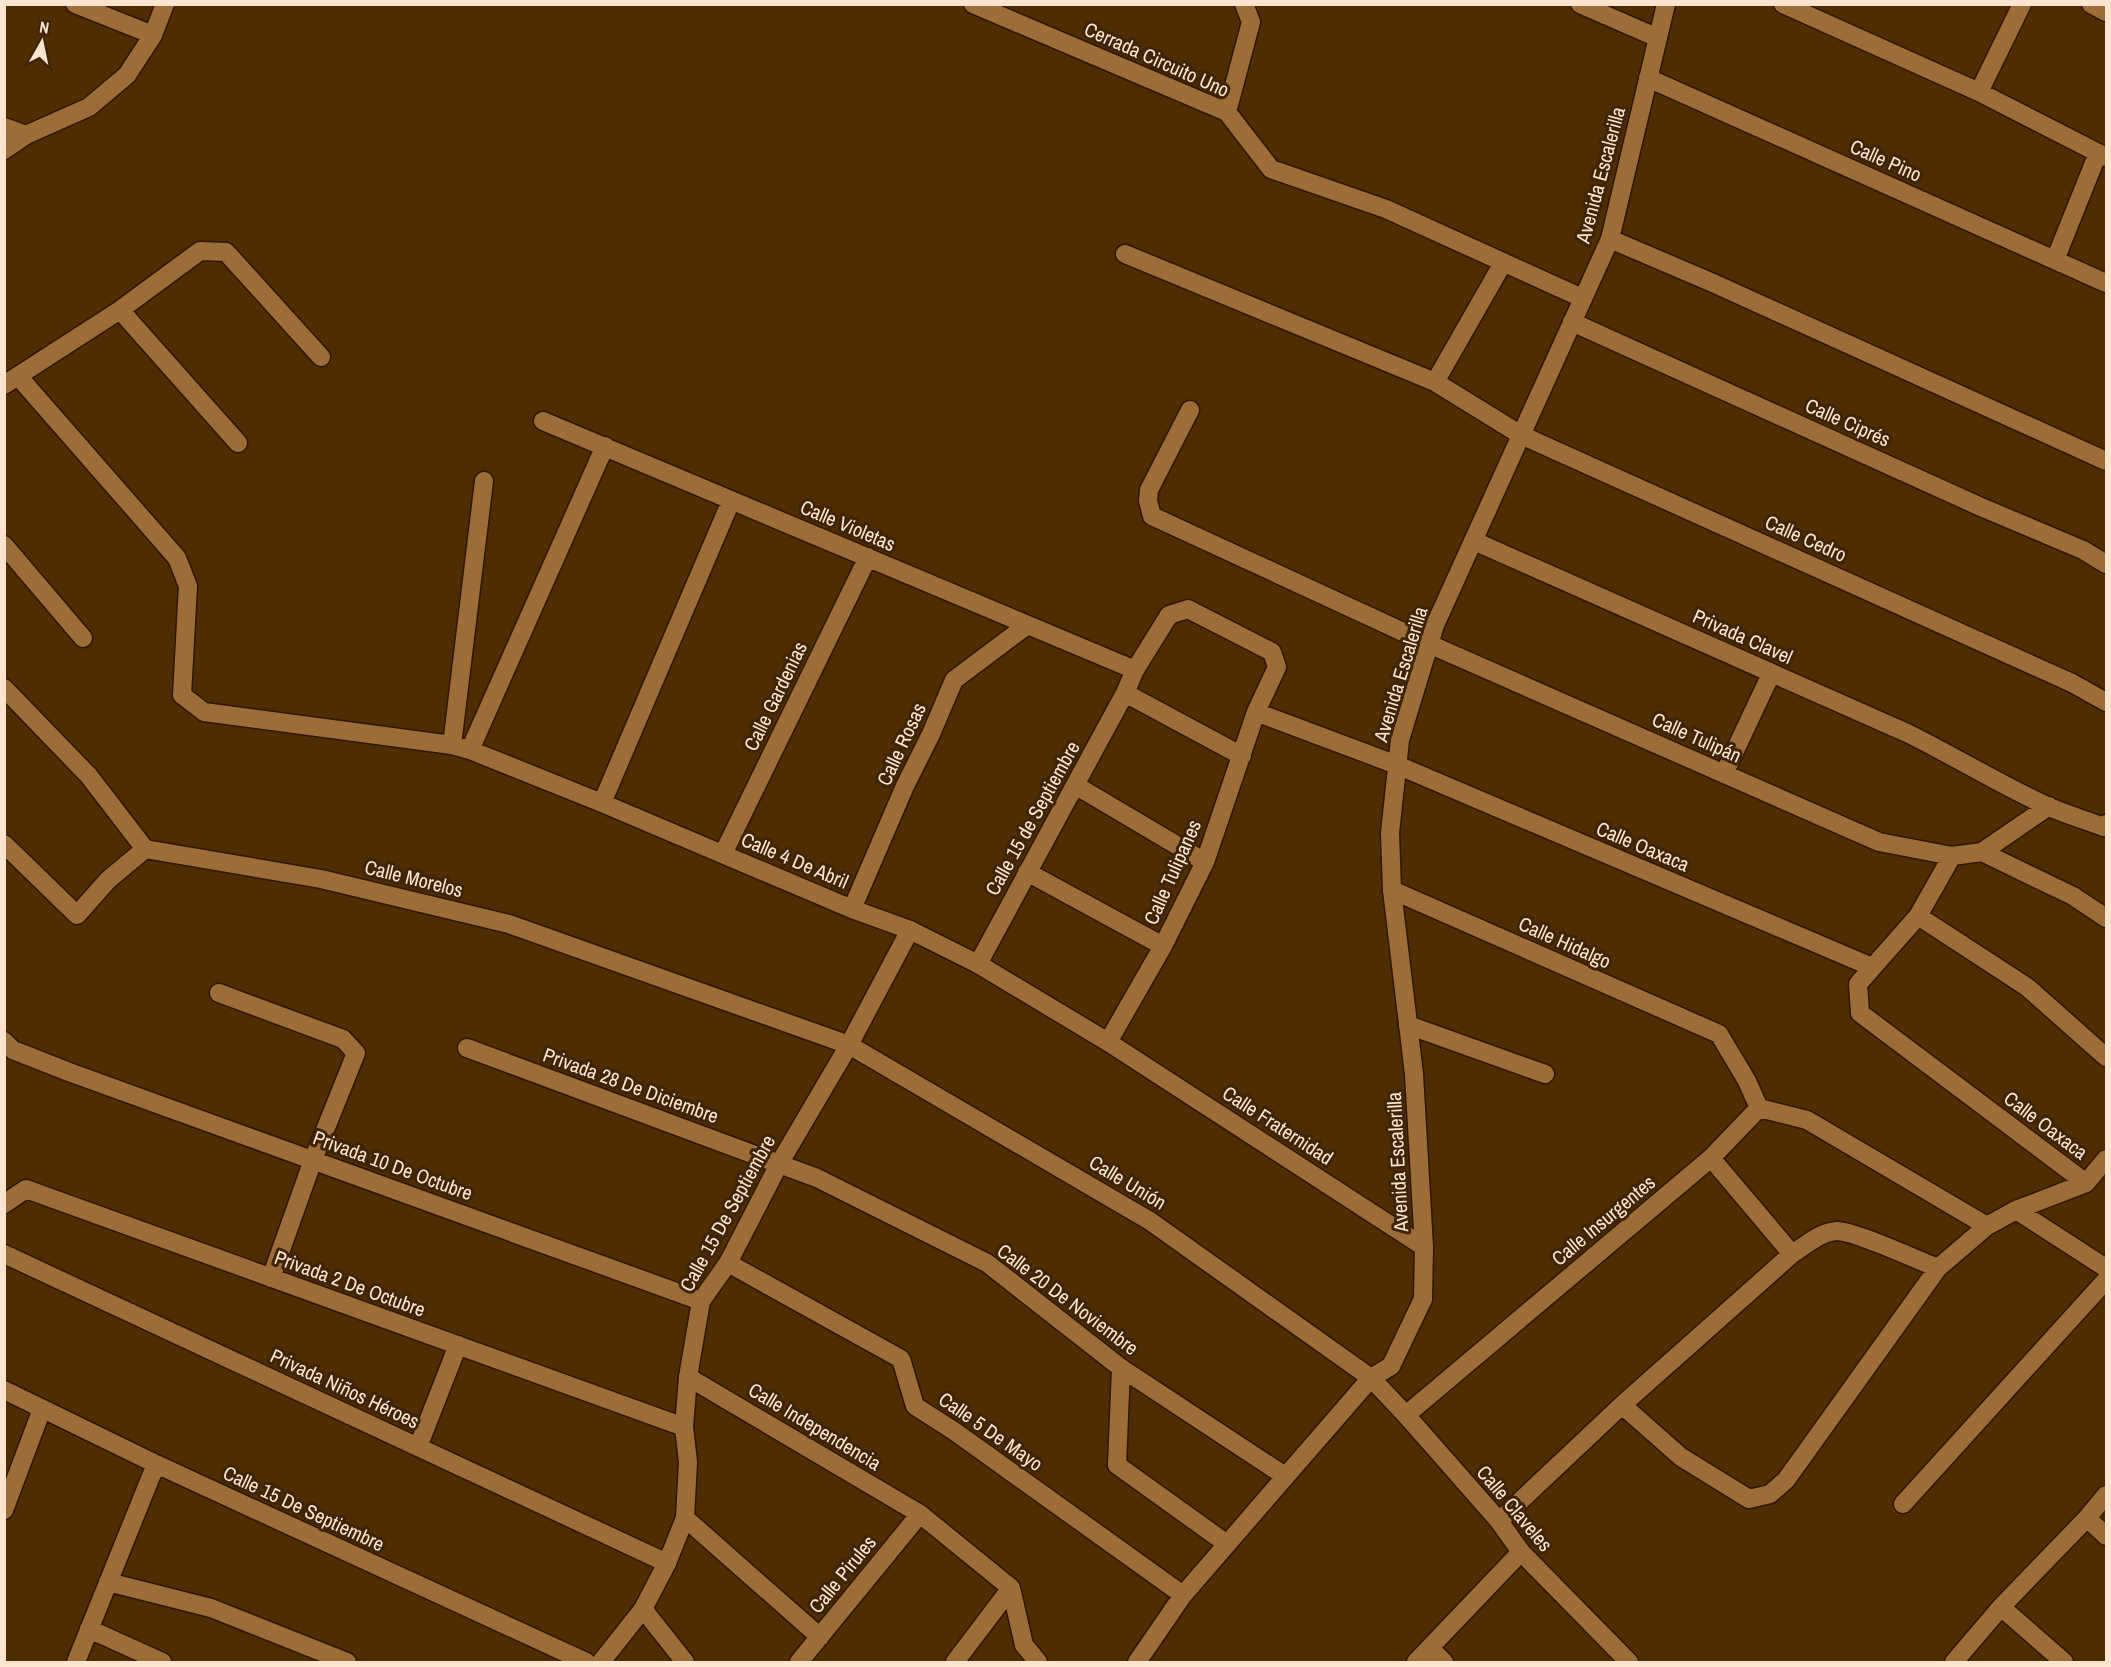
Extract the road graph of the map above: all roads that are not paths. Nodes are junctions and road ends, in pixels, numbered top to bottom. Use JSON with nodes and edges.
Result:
{"nodes":[{"id":1,"x":75,"y":4,"type":"edge"},
{"id":2,"x":165,"y":4,"type":"edge"},
{"id":3,"x":973,"y":4,"type":"edge"},
{"id":4,"x":1244,"y":4,"type":"edge"},
{"id":5,"x":1580,"y":4,"type":"edge"},
{"id":6,"x":1666,"y":4,"type":"edge"},
{"id":7,"x":1783,"y":4,"type":"edge"},
{"id":8,"x":2022,"y":4,"type":"edge"},
{"id":9,"x":2091,"y":4,"type":"edge"},
{"id":10,"x":2106,"y":12,"type":"edge"},
{"id":11,"x":153,"y":34,"type":"junction"},
{"id":12,"x":1658,"y":38,"type":"junction"},
{"id":13,"x":1648,"y":78,"type":"junction"},
{"id":14,"x":1979,"y":92,"type":"junction"},
{"id":15,"x":1227,"y":112,"type":"junction"},
{"id":16,"x":4,"y":127,"type":"edge"},
{"id":17,"x":26,"y":135,"type":"junction"},
{"id":18,"x":4,"y":150,"type":"edge"},
{"id":19,"x":2102,"y":155,"type":"edge"},
{"id":20,"x":1610,"y":239,"type":"junction"},
{"id":21,"x":1125,"y":254,"type":"dead end"},
{"id":22,"x":2055,"y":260,"type":"junction"},
{"id":23,"x":1503,"y":263,"type":"junction"},
{"id":24,"x":2106,"y":283,"type":"edge"},
{"id":25,"x":1582,"y":298,"type":"junction"},
{"id":26,"x":120,"y":310,"type":"junction"},
{"id":27,"x":1572,"y":322,"type":"junction"},
{"id":28,"x":321,"y":357,"type":"dead end"},
{"id":29,"x":11,"y":380,"type":"edge"},
{"id":30,"x":1435,"y":382,"type":"junction"},
{"id":31,"x":1190,"y":410,"type":"dead end"},
{"id":32,"x":543,"y":421,"type":"dead end"},
{"id":33,"x":1521,"y":435,"type":"junction"},
{"id":34,"x":238,"y":443,"type":"dead end"},
{"id":35,"x":606,"y":446,"type":"junction"},
{"id":36,"x":2106,"y":461,"type":"edge"},
{"id":37,"x":484,"y":481,"type":"dead end"},
{"id":38,"x":731,"y":501,"type":"junction"},
{"id":39,"x":1474,"y":541,"type":"junction"},
{"id":40,"x":4,"y":545,"type":"edge"},
{"id":41,"x":868,"y":557,"type":"junction"},
{"id":42,"x":2106,"y":564,"type":"edge"},
{"id":43,"x":1026,"y":626,"type":"junction"},
{"id":44,"x":83,"y":638,"type":"dead end"},
{"id":45,"x":1429,"y":644,"type":"junction"},
{"id":46,"x":1135,"y":670,"type":"junction"},
{"id":47,"x":1771,"y":674,"type":"junction"},
{"id":48,"x":4,"y":688,"type":"edge"},
{"id":49,"x":1125,"y":693,"type":"junction"},
{"id":50,"x":2106,"y":702,"type":"edge"},
{"id":51,"x":1256,"y":712,"type":"junction"},
{"id":52,"x":452,"y":745,"type":"junction"},
{"id":53,"x":470,"y":750,"type":"junction"},
{"id":54,"x":1242,"y":756,"type":"junction"},
{"id":55,"x":1397,"y":765,"type":"junction"},
{"id":56,"x":1724,"y":774,"type":"junction"},
{"id":57,"x":1075,"y":785,"type":"junction"},
{"id":58,"x":602,"y":803,"type":"junction"},
{"id":59,"x":2049,"y":806,"type":"junction"},
{"id":60,"x":2106,"y":827,"type":"edge"},
{"id":61,"x":4,"y":844,"type":"edge"},
{"id":62,"x":145,"y":849,"type":"junction"},
{"id":63,"x":1982,"y":852,"type":"junction"},
{"id":64,"x":723,"y":854,"type":"junction"},
{"id":65,"x":1952,"y":856,"type":"junction"},
{"id":66,"x":1205,"y":862,"type":"junction"},
{"id":67,"x":1027,"y":872,"type":"junction"},
{"id":68,"x":1392,"y":890,"type":"junction"},
{"id":69,"x":852,"y":909,"type":"junction"},
{"id":70,"x":1918,"y":916,"type":"junction"},
{"id":71,"x":2106,"y":918,"type":"edge"},
{"id":72,"x":910,"y":930,"type":"junction"},
{"id":73,"x":1163,"y":946,"type":"junction"},
{"id":74,"x":978,"y":964,"type":"junction"},
{"id":75,"x":1872,"y":967,"type":"junction"},
{"id":76,"x":219,"y":993,"type":"dead end"},
{"id":77,"x":1408,"y":1025,"type":"junction"},
{"id":78,"x":4,"y":1041,"type":"edge"},
{"id":79,"x":1108,"y":1042,"type":"junction"},
{"id":80,"x":849,"y":1045,"type":"junction"},
{"id":81,"x":467,"y":1048,"type":"dead end"},
{"id":82,"x":2106,"y":1057,"type":"edge"},
{"id":83,"x":1545,"y":1074,"type":"dead end"},
{"id":84,"x":1759,"y":1108,"type":"junction"},
{"id":85,"x":1711,"y":1158,"type":"junction"},
{"id":86,"x":2106,"y":1159,"type":"edge"},
{"id":87,"x":313,"y":1160,"type":"junction"},
{"id":88,"x":779,"y":1164,"type":"junction"},
{"id":89,"x":2086,"y":1183,"type":"junction"},
{"id":90,"x":4,"y":1204,"type":"edge"},
{"id":91,"x":2016,"y":1210,"type":"junction"},
{"id":92,"x":1987,"y":1226,"type":"junction"},
{"id":93,"x":1424,"y":1247,"type":"junction"},
{"id":94,"x":4,"y":1254,"type":"edge"},
{"id":95,"x":1792,"y":1254,"type":"junction"},
{"id":96,"x":728,"y":1263,"type":"junction"},
{"id":97,"x":1938,"y":1268,"type":"junction"},
{"id":98,"x":2106,"y":1268,"type":"edge"},
{"id":99,"x":272,"y":1278,"type":"junction"},
{"id":100,"x":2106,"y":1280,"type":"edge"},
{"id":101,"x":701,"y":1301,"type":"junction"},
{"id":102,"x":458,"y":1345,"type":"junction"},
{"id":103,"x":1121,"y":1368,"type":"junction"},
{"id":104,"x":688,"y":1377,"type":"junction"},
{"id":105,"x":1371,"y":1377,"type":"junction"},
{"id":106,"x":4,"y":1390,"type":"edge"},
{"id":107,"x":1622,"y":1404,"type":"junction"},
{"id":108,"x":42,"y":1410,"type":"junction"},
{"id":109,"x":1406,"y":1414,"type":"junction"},
{"id":110,"x":684,"y":1427,"type":"junction"},
{"id":111,"x":418,"y":1447,"type":"junction"},
{"id":112,"x":156,"y":1464,"type":"junction"},
{"id":113,"x":1285,"y":1476,"type":"junction"},
{"id":114,"x":2106,"y":1495,"type":"edge"},
{"id":115,"x":1904,"y":1504,"type":"dead end"},
{"id":116,"x":4,"y":1510,"type":"edge"},
{"id":117,"x":920,"y":1514,"type":"junction"},
{"id":118,"x":686,"y":1518,"type":"junction"},
{"id":119,"x":2087,"y":1518,"type":"junction"},
{"id":120,"x":1499,"y":1521,"type":"junction"},
{"id":121,"x":2106,"y":1536,"type":"edge"},
{"id":122,"x":1227,"y":1544,"type":"junction"},
{"id":123,"x":1521,"y":1552,"type":"junction"},
{"id":124,"x":668,"y":1563,"type":"junction"},
{"id":125,"x":108,"y":1582,"type":"junction"},
{"id":126,"x":1011,"y":1588,"type":"junction"},
{"id":127,"x":1183,"y":1595,"type":"junction"},
{"id":128,"x":2001,"y":1606,"type":"junction"},
{"id":129,"x":643,"y":1609,"type":"junction"},
{"id":130,"x":89,"y":1629,"type":"junction"},
{"id":131,"x":820,"y":1637,"type":"junction"},
{"id":132,"x":1430,"y":1648,"type":"junction"},
{"id":133,"x":76,"y":1662,"type":"edge"},
{"id":134,"x":162,"y":1662,"type":"edge"},
{"id":135,"x":347,"y":1662,"type":"edge"},
{"id":136,"x":586,"y":1662,"type":"edge"},
{"id":137,"x":601,"y":1662,"type":"edge"},
{"id":138,"x":686,"y":1662,"type":"edge"},
{"id":139,"x":799,"y":1662,"type":"edge"},
{"id":140,"x":955,"y":1662,"type":"edge"},
{"id":141,"x":1038,"y":1662,"type":"edge"},
{"id":142,"x":1137,"y":1662,"type":"edge"},
{"id":143,"x":1416,"y":1662,"type":"edge"},
{"id":144,"x":1444,"y":1662,"type":"edge"},
{"id":145,"x":1629,"y":1662,"type":"edge"},
{"id":146,"x":1954,"y":1662,"type":"edge"},
{"id":147,"x":2064,"y":1662,"type":"edge"}],
"edges":[{"from":1,"to":11,"type":"street"},
{"from":2,"to":11,"type":"street"},
{"from":3,"to":15,"type":"street","name":"Cerrada Circuito Uno"},
{"from":4,"to":15,"type":"street"},
{"from":5,"to":12,"type":"street"},
{"from":6,"to":12,"type":"street","name":"Avenida Escalerilla"},
{"from":7,"to":14,"type":"street"},
{"from":8,"to":14,"type":"street"},
{"from":9,"to":10,"type":"street"},
{"from":11,"to":17,"type":"street"},
{"from":12,"to":13,"type":"street","name":"Avenida Escalerilla"},
{"from":13,"to":20,"type":"street","name":"Avenida Escalerilla"},
{"from":13,"to":22,"type":"street","name":"Calle Pino"},
{"from":14,"to":19,"type":"street"},
{"from":15,"to":23,"type":"street","name":"Cerrada Circuito Uno"},
{"from":16,"to":17,"type":"street"},
{"from":17,"to":18,"type":"street"},
{"from":19,"to":22,"type":"street"},
{"from":20,"to":25,"type":"street","name":"Avenida Escalerilla"},
{"from":20,"to":36,"type":"street"},
{"from":21,"to":30,"type":"street","name":"Calle Cedro"},
{"from":22,"to":24,"type":"street","name":"Calle Pino"},
{"from":23,"to":25,"type":"street","name":"Cerrada Circuito Uno"},
{"from":23,"to":30,"type":"street"},
{"from":25,"to":27,"type":"street","name":"Avenida Escalerilla"},
{"from":26,"to":28,"type":"street"},
{"from":26,"to":29,"type":"street"},
{"from":26,"to":34,"type":"street"},
{"from":27,"to":33,"type":"street","name":"Avenida Escalerilla"},
{"from":27,"to":42,"type":"street","name":"Calle Ciprés"},
{"from":29,"to":52,"type":"street","name":"Calle 4 De Abril"},
{"from":30,"to":33,"type":"street","name":"Calle Cedro"},
{"from":31,"to":45,"type":"street","name":"Calle Tulipán"},
{"from":32,"to":35,"type":"street","name":"Calle Violetas"},
{"from":33,"to":39,"type":"street","name":"Avenida Escalerilla"},
{"from":33,"to":50,"type":"street","name":"Calle Cedro"},
{"from":35,"to":38,"type":"street","name":"Calle Violetas"},
{"from":35,"to":53,"type":"street"},
{"from":37,"to":52,"type":"street"},
{"from":38,"to":41,"type":"street","name":"Calle Violetas"},
{"from":38,"to":58,"type":"street"},
{"from":39,"to":45,"type":"street","name":"Avenida Escalerilla"},
{"from":39,"to":47,"type":"street","name":"Privada Clavel"},
{"from":40,"to":44,"type":"street"},
{"from":41,"to":43,"type":"street","name":"Calle Violetas"},
{"from":41,"to":64,"type":"street","name":"Calle Gardenias"},
{"from":43,"to":46,"type":"street","name":"Calle Violetas"},
{"from":43,"to":69,"type":"street","name":"Calle Rosas"},
{"from":45,"to":55,"type":"street","name":"Avenida Escalerilla"},
{"from":45,"to":56,"type":"street","name":"Calle Tulipán"},
{"from":46,"to":49,"type":"street"},
{"from":46,"to":51,"type":"street","name":"Calle Tulipanes"},
{"from":47,"to":56,"type":"street"},
{"from":47,"to":59,"type":"street","name":"Privada Clavel"},
{"from":48,"to":62,"type":"street"},
{"from":49,"to":54,"type":"street"},
{"from":49,"to":57,"type":"street","name":"Calle 15 de Septiembre"},
{"from":51,"to":54,"type":"street","name":"Calle Tulipanes"},
{"from":51,"to":55,"type":"street","name":"Calle Oaxaca"},
{"from":52,"to":53,"type":"street","name":"Calle 4 De Abril"},
{"from":53,"to":58,"type":"street","name":"Calle 4 De Abril"},
{"from":54,"to":66,"type":"street","name":"Calle Tulipanes"},
{"from":55,"to":68,"type":"street","name":"Avenida Escalerilla"},
{"from":55,"to":75,"type":"street","name":"Calle Oaxaca"},
{"from":56,"to":65,"type":"street","name":"Calle Tulipán"},
{"from":57,"to":66,"type":"street"},
{"from":57,"to":67,"type":"street","name":"Calle 15 de Septiembre"},
{"from":58,"to":64,"type":"street","name":"Calle 4 De Abril"},
{"from":59,"to":60,"type":"street","name":"Privada Clavel"},
{"from":59,"to":63,"type":"street"},
{"from":61,"to":62,"type":"street"},
{"from":62,"to":80,"type":"street","name":"Calle Morelos"},
{"from":63,"to":65,"type":"street","name":"Calle Tulipán"},
{"from":63,"to":71,"type":"street"},
{"from":64,"to":69,"type":"street","name":"Calle 4 De Abril"},
{"from":65,"to":70,"type":"street"},
{"from":66,"to":73,"type":"street","name":"Calle Tulipanes"},
{"from":67,"to":73,"type":"street"},
{"from":67,"to":74,"type":"street","name":"Calle 15 de Septiembre"},
{"from":68,"to":77,"type":"street","name":"Avenida Escalerilla"},
{"from":68,"to":84,"type":"street","name":"Calle Hidalgo"},
{"from":69,"to":72,"type":"street","name":"Calle 4 De Abril"},
{"from":70,"to":75,"type":"street"},
{"from":70,"to":82,"type":"street"},
{"from":72,"to":74,"type":"street","name":"Calle 4 De Abril"},
{"from":72,"to":80,"type":"street","name":"Calle 15 De Septiembre"},
{"from":73,"to":79,"type":"street","name":"Calle Tulipanes"},
{"from":74,"to":79,"type":"street","name":"Calle 4 De Abril"},
{"from":75,"to":89,"type":"street","name":"Calle Oaxaca"},
{"from":76,"to":87,"type":"street"},
{"from":77,"to":83,"type":"street"},
{"from":77,"to":93,"type":"street","name":"Avenida Escalerilla"},
{"from":78,"to":87,"type":"street","name":"Privada 10 De Octubre"},
{"from":79,"to":93,"type":"street","name":"Calle Fraternidad"},
{"from":80,"to":88,"type":"street","name":"Calle 15 De Septiembre"},
{"from":80,"to":105,"type":"street","name":"Calle Unión"},
{"from":81,"to":88,"type":"street","name":"Privada 28 De Diciembre"},
{"from":84,"to":85,"type":"street","name":"Calle Insurgentes"},
{"from":84,"to":92,"type":"street"},
{"from":85,"to":95,"type":"street"},
{"from":85,"to":109,"type":"street","name":"Calle Insurgentes"},
{"from":86,"to":89,"type":"street"},
{"from":87,"to":99,"type":"street"},
{"from":87,"to":101,"type":"street","name":"Privada 10 De Octubre"},
{"from":88,"to":96,"type":"street","name":"Calle 15 De Septiembre"},
{"from":88,"to":103,"type":"street","name":"Calle 20 De Noviembre"},
{"from":89,"to":91,"type":"street"},
{"from":90,"to":99,"type":"street","name":"Privada 2 De Octubre"},
{"from":91,"to":92,"type":"street"},
{"from":91,"to":98,"type":"street"},
{"from":92,"to":97,"type":"street"},
{"from":93,"to":105,"type":"street","name":"Avenida Escalerilla"},
{"from":94,"to":111,"type":"street","name":"Privada Niños Héroes"},
{"from":95,"to":97,"type":"street"},
{"from":95,"to":107,"type":"street"},
{"from":96,"to":101,"type":"street","name":"Calle 15 De Septiembre"},
{"from":96,"to":127,"type":"street","name":"Calle 5 De Mayo"},
{"from":97,"to":107,"type":"street"},
{"from":99,"to":102,"type":"street","name":"Privada 2 De Octubre"},
{"from":100,"to":115,"type":"street"},
{"from":101,"to":104,"type":"street","name":"Calle 15 De Septiembre"},
{"from":102,"to":110,"type":"street","name":"Privada 2 De Octubre"},
{"from":102,"to":111,"type":"street"},
{"from":103,"to":113,"type":"street","name":"Calle 20 De Noviembre"},
{"from":103,"to":122,"type":"street"},
{"from":104,"to":110,"type":"street","name":"Calle 15 De Septiembre"},
{"from":104,"to":117,"type":"street","name":"Calle Independencia"},
{"from":105,"to":109,"type":"street","name":"Calle Claveles"},
{"from":105,"to":113,"type":"street","name":"Avenida Escalerilla"},
{"from":106,"to":108,"type":"street","name":"Calle 15 De Septiembre"},
{"from":107,"to":120,"type":"street"},
{"from":108,"to":112,"type":"street","name":"Calle 15 De Septiembre"},
{"from":108,"to":116,"type":"street"},
{"from":109,"to":120,"type":"street","name":"Calle Claveles"},
{"from":110,"to":118,"type":"street","name":"Calle 15 De Septiembre"},
{"from":111,"to":124,"type":"street","name":"Privada Niños Héroes"},
{"from":112,"to":125,"type":"street"},
{"from":112,"to":136,"type":"street","name":"Calle 15 De Septiembre"},
{"from":113,"to":122,"type":"street","name":"Avenida Escalerilla"},
{"from":114,"to":119,"type":"street"},
{"from":117,"to":126,"type":"street","name":"Calle Independencia"},
{"from":117,"to":131,"type":"street","name":"Calle Pirules"},
{"from":118,"to":124,"type":"street","name":"Calle 15 De Septiembre"},
{"from":118,"to":131,"type":"street"},
{"from":119,"to":121,"type":"street"},
{"from":119,"to":128,"type":"street"},
{"from":120,"to":123,"type":"street","name":"Calle Claveles"},
{"from":122,"to":127,"type":"street","name":"Avenida Escalerilla"},
{"from":123,"to":132,"type":"street"},
{"from":123,"to":145,"type":"street","name":"Calle Claveles"},
{"from":124,"to":129,"type":"street","name":"Calle 15 De Septiembre"},
{"from":125,"to":130,"type":"street"},
{"from":125,"to":135,"type":"street"},
{"from":126,"to":140,"type":"street"},
{"from":126,"to":141,"type":"street"},
{"from":127,"to":142,"type":"street","name":"Avenida Escalerilla"},
{"from":128,"to":146,"type":"street"},
{"from":128,"to":147,"type":"street"},
{"from":129,"to":137,"type":"street"},
{"from":129,"to":138,"type":"street"},
{"from":130,"to":133,"type":"street"},
{"from":130,"to":134,"type":"street"},
{"from":131,"to":139,"type":"street","name":"Calle Pirules"},
{"from":132,"to":143,"type":"street"},
{"from":132,"to":144,"type":"street"}]}
